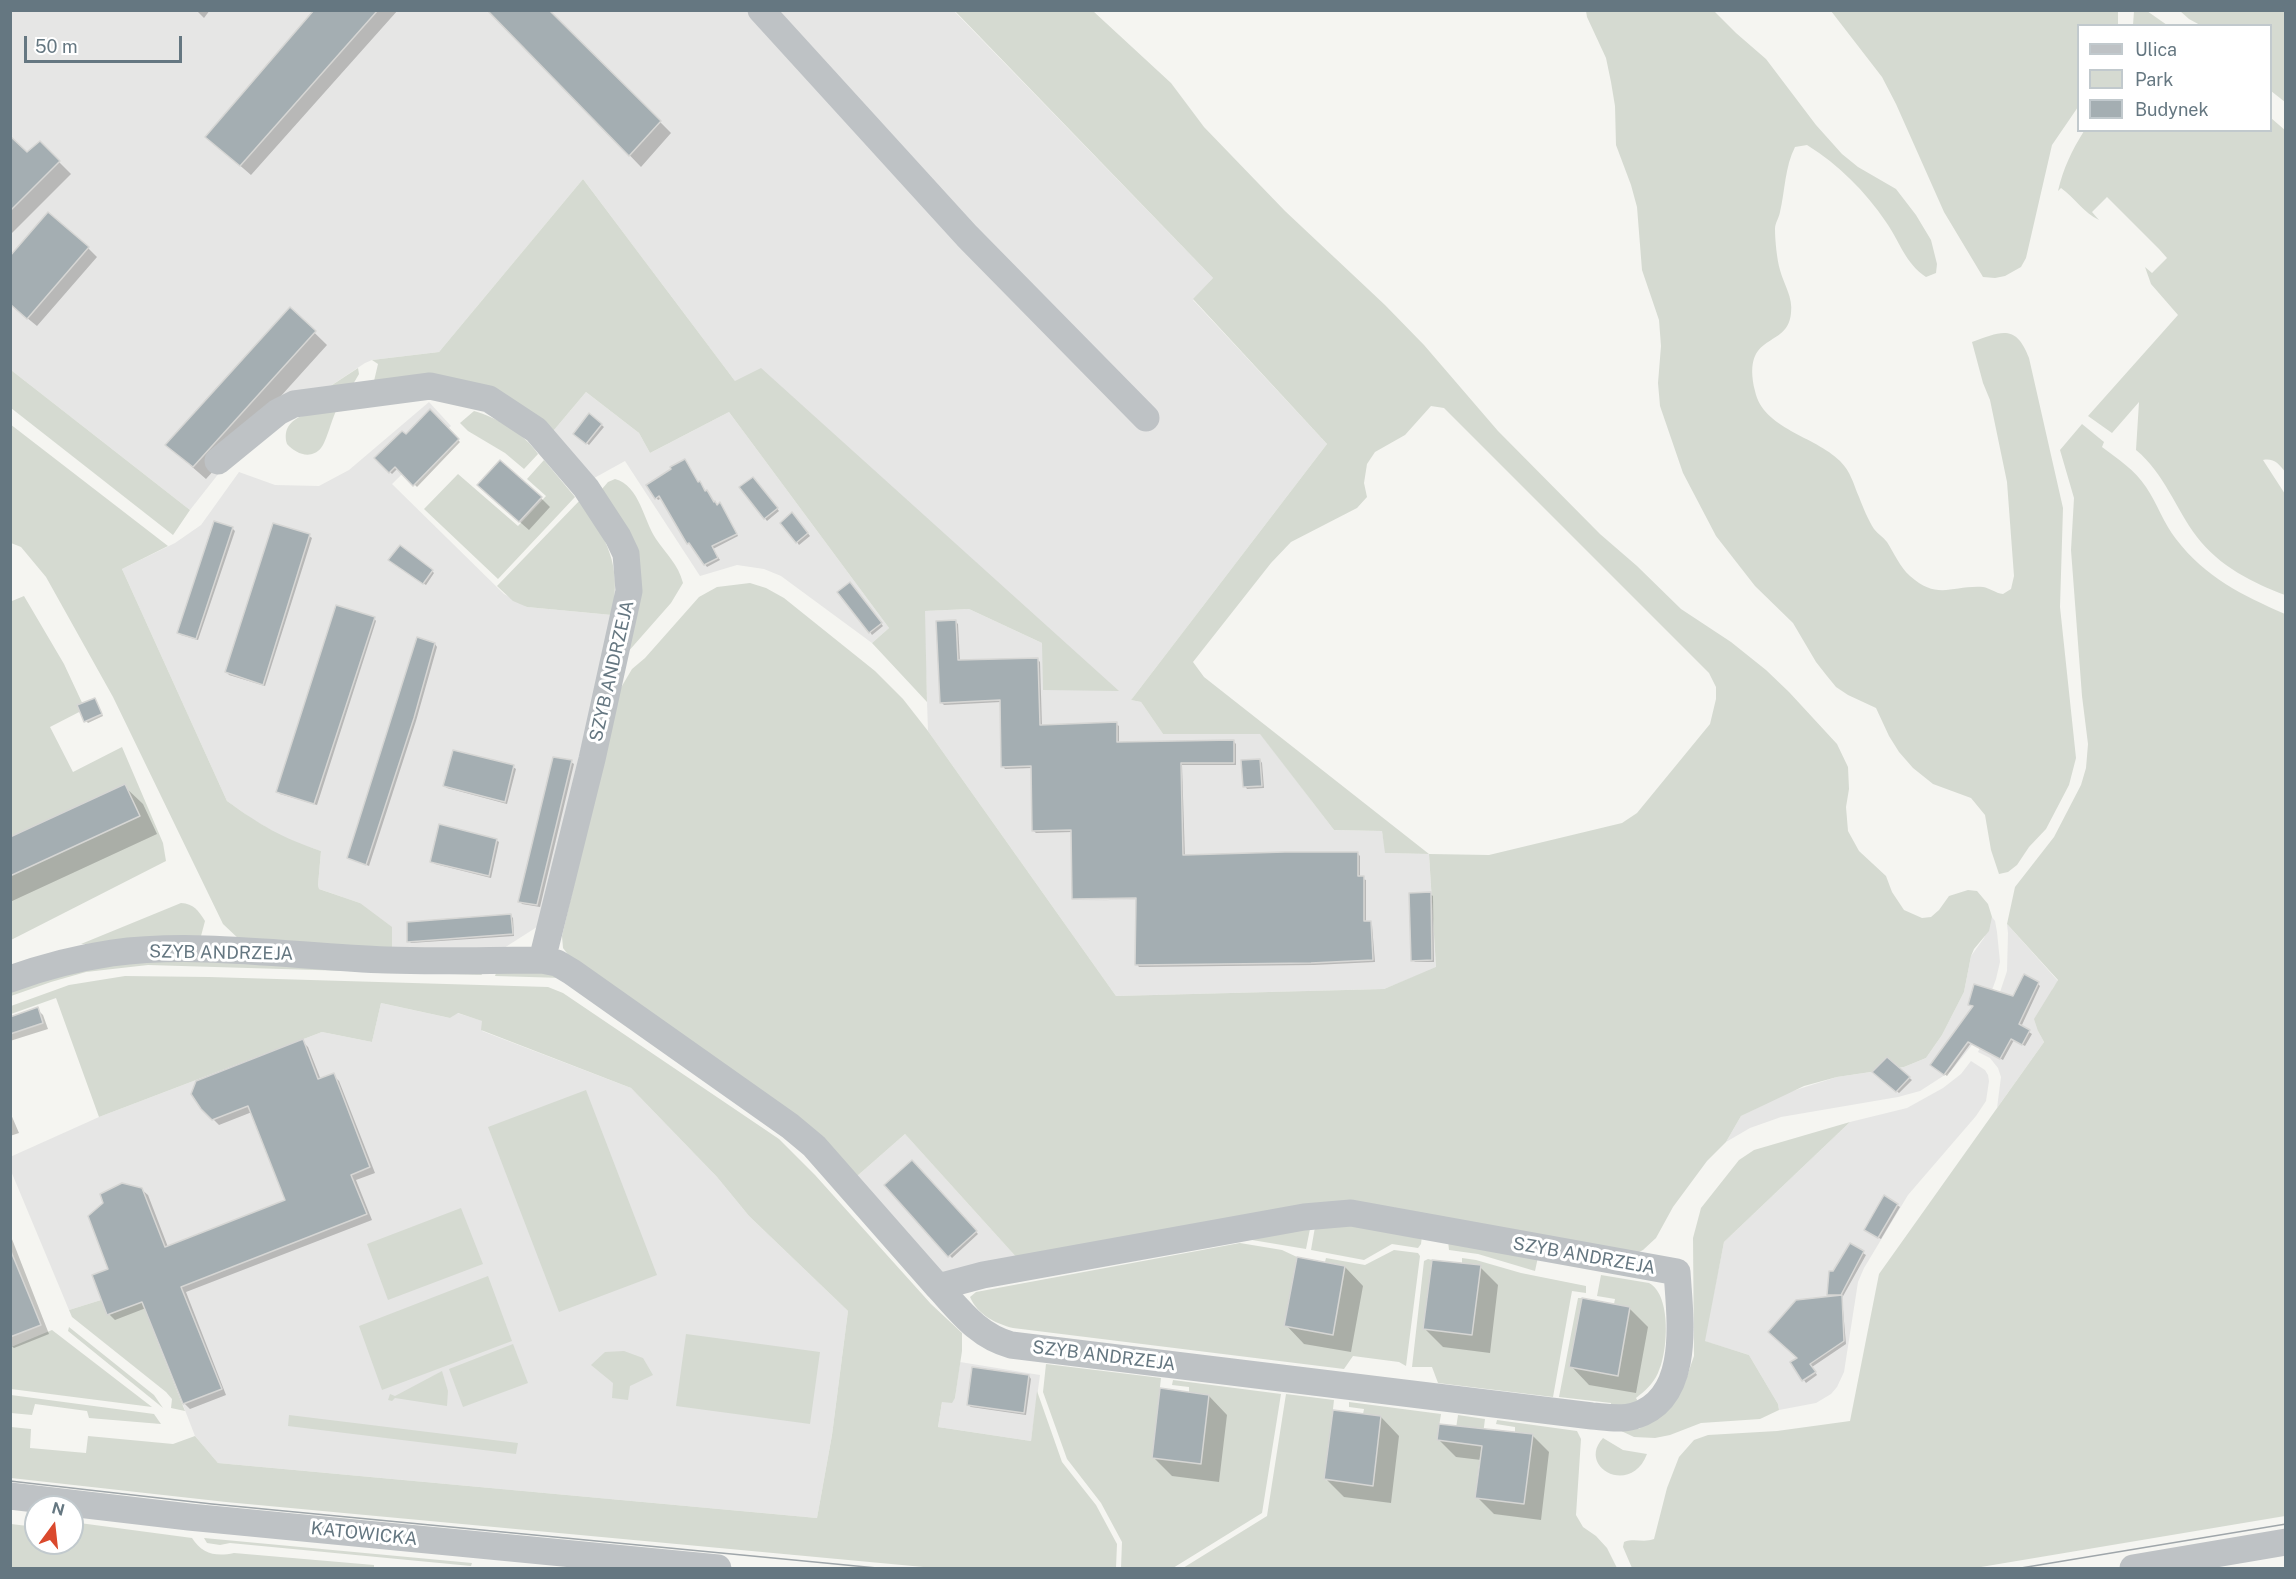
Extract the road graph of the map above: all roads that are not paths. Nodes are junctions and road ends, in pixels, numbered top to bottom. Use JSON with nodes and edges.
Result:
{"nodes":[{"id":1,"x":761,"y":10,"type":"edge"},
{"id":2,"x":1146,"y":418,"type":"dead end"},
{"id":3,"x":218,"y":461,"type":"dead end"},
{"id":4,"x":542,"y":960,"type":"junction"},
{"id":5,"x":10,"y":979,"type":"edge"},
{"id":6,"x":938,"y":1287,"type":"junction"},
{"id":7,"x":10,"y":1496,"type":"edge"},
{"id":8,"x":2286,"y":1542,"type":"edge"},
{"id":9,"x":718,"y":1569,"type":"edge"},
{"id":10,"x":2133,"y":1569,"type":"edge"}],
"edges":[{"from":1,"to":2,"type":"street"},
{"from":3,"to":4,"type":"street","name":"SZYB ANDRZEJA"},
{"from":4,"to":5,"type":"street","name":"SZYB ANDRZEJA"},
{"from":4,"to":6,"type":"street","name":"SZYB ANDRZEJA"},
{"from":6,"to":6,"type":"street","name":"SZYB ANDRZEJA"},
{"from":7,"to":9,"type":"street","name":"KATOWICKA"},
{"from":8,"to":10,"type":"street"}]}
